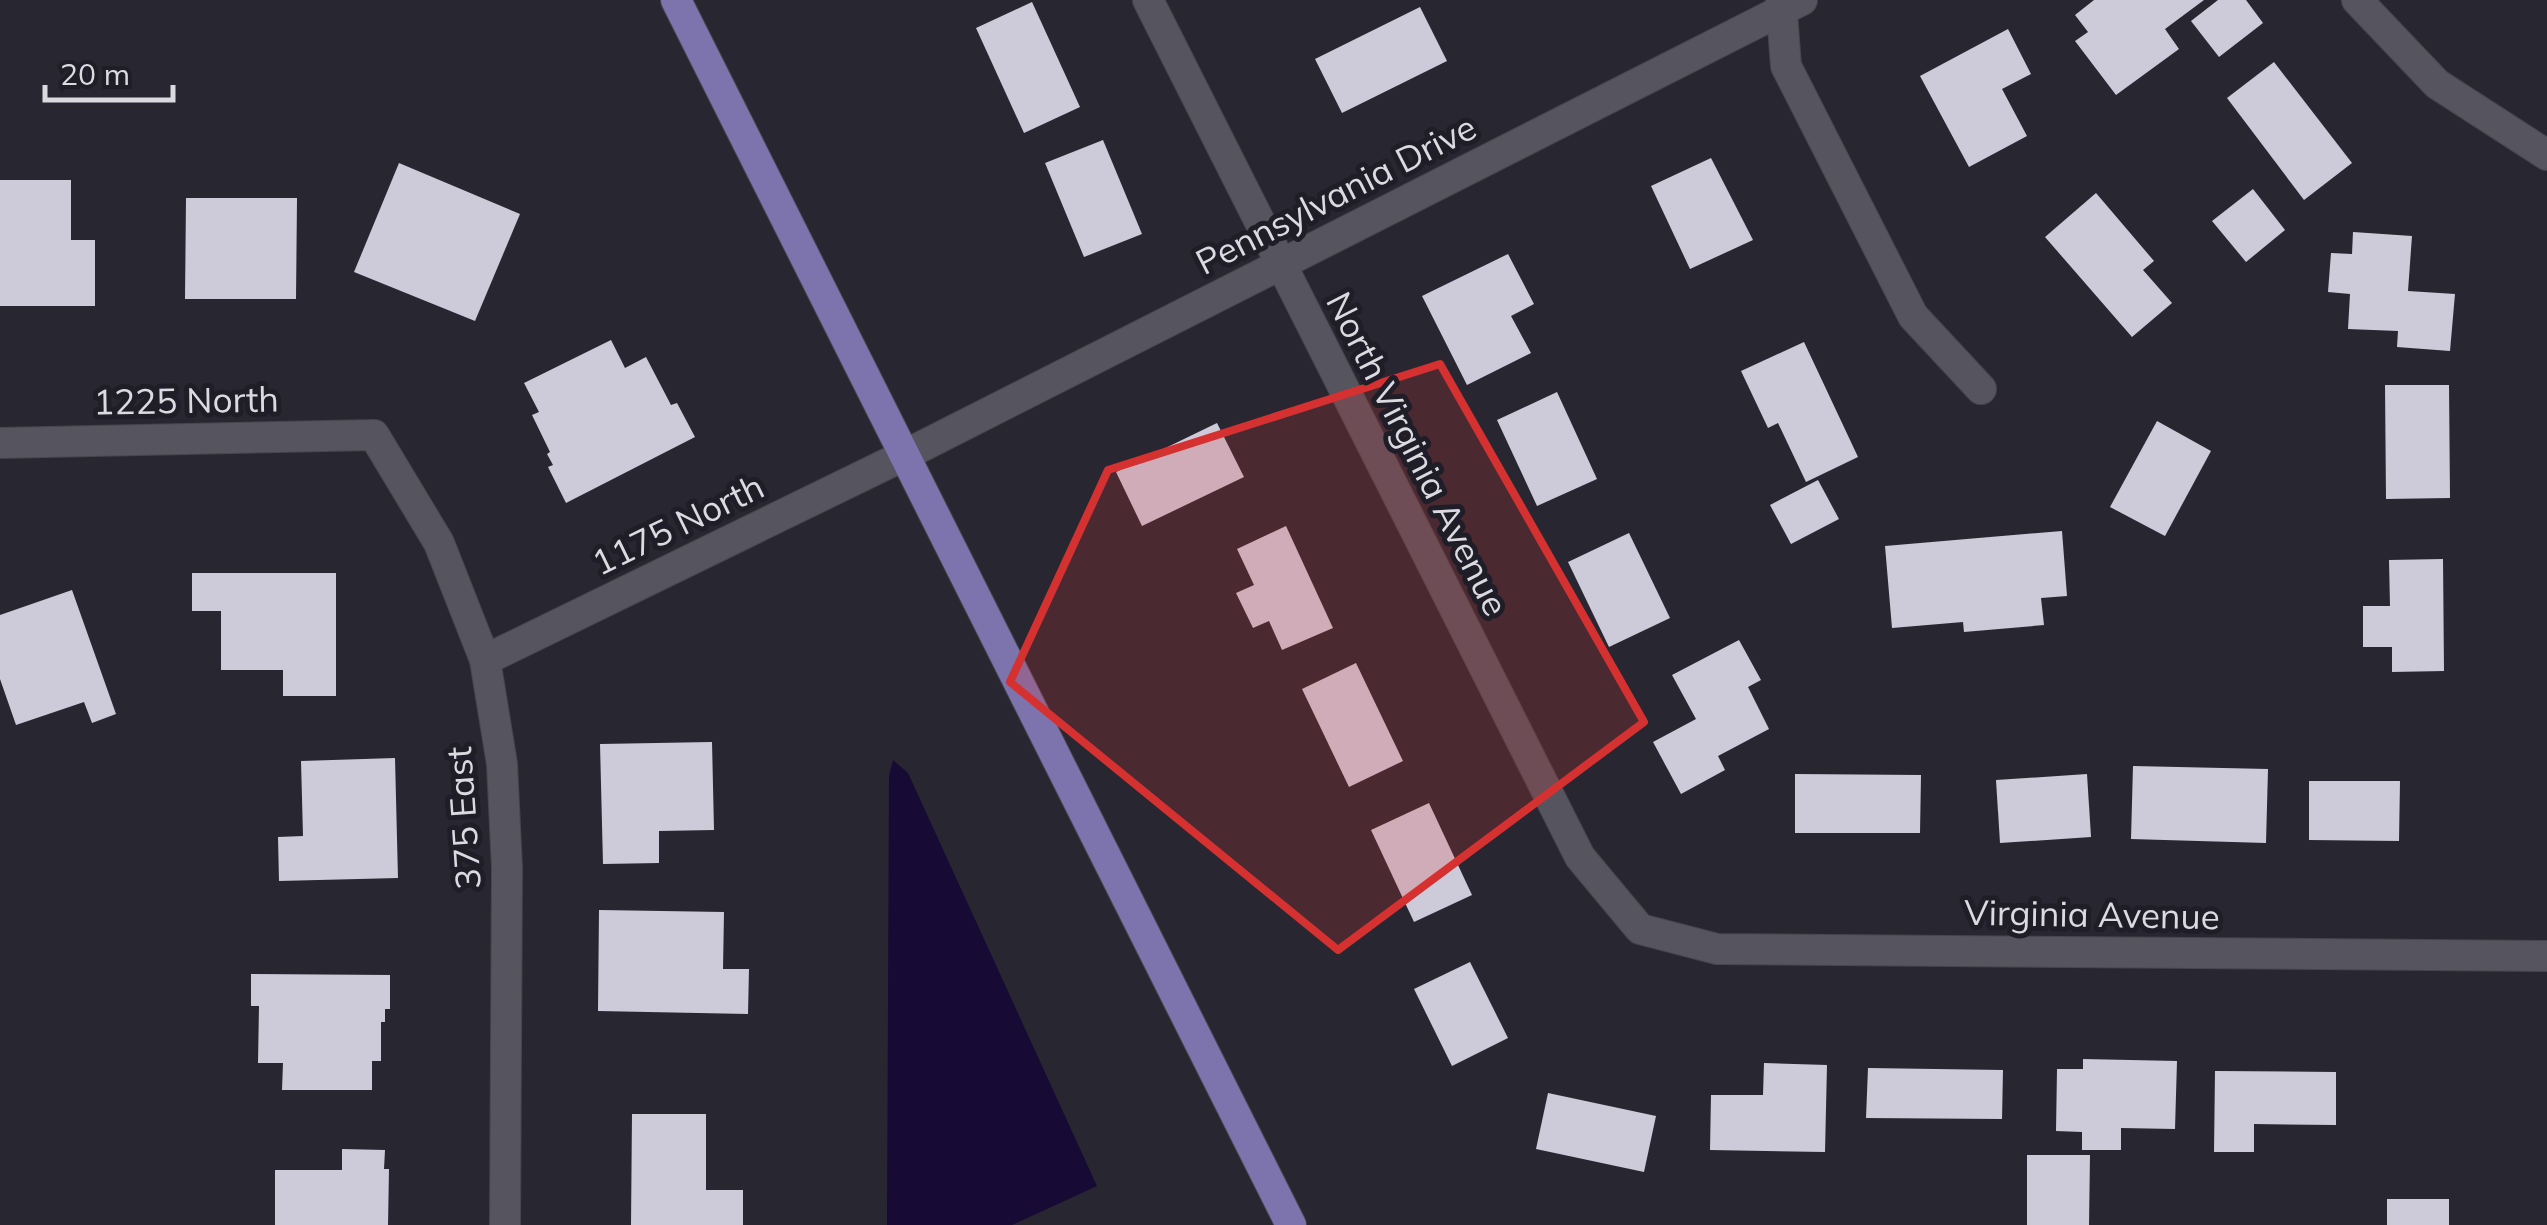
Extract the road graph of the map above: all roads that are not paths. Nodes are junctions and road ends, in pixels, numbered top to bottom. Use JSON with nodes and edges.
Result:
{"nodes":[{"id":1,"x":676,"y":0,"type":"edge"},
{"id":2,"x":1148,"y":0,"type":"edge"},
{"id":3,"x":2357,"y":0,"type":"edge"},
{"id":4,"x":1788,"y":3,"type":"edge"},
{"id":5,"x":2547,"y":155,"type":"edge"},
{"id":6,"x":1279,"y":265,"type":"junction"},
{"id":7,"x":1982,"y":389,"type":"dead end"},
{"id":8,"x":374,"y":435,"type":"joint"},
{"id":9,"x":0,"y":443,"type":"edge"},
{"id":10,"x":903,"y":456,"type":"junction"},
{"id":11,"x":486,"y":660,"type":"junction"},
{"id":12,"x":1640,"y":929,"type":"joint"},
{"id":13,"x":2547,"y":956,"type":"edge"},
{"id":14,"x":506,"y":1225,"type":"edge"},
{"id":15,"x":1291,"y":1225,"type":"edge"}],
"edges":[{"from":1,"to":10,"type":"main road"},
{"from":2,"to":6,"type":"street","name":"North Virginia Avenue"},
{"from":3,"to":5,"type":"street"},
{"from":4,"to":6,"type":"street","name":"Pennsylvania Drive"},
{"from":4,"to":7,"type":"street"},
{"from":6,"to":10,"type":"street","name":"Pennsylvania Drive"},
{"from":6,"to":12,"type":"street","name":"North Virginia Avenue"},
{"from":8,"to":9,"type":"street","name":"1225 North"},
{"from":8,"to":11,"type":"street","name":"375 East"},
{"from":10,"to":11,"type":"street","name":"1175 North"},
{"from":10,"to":15,"type":"main road"},
{"from":11,"to":14,"type":"street","name":"375 East"},
{"from":12,"to":13,"type":"street","name":"Virginia Avenue"}]}
